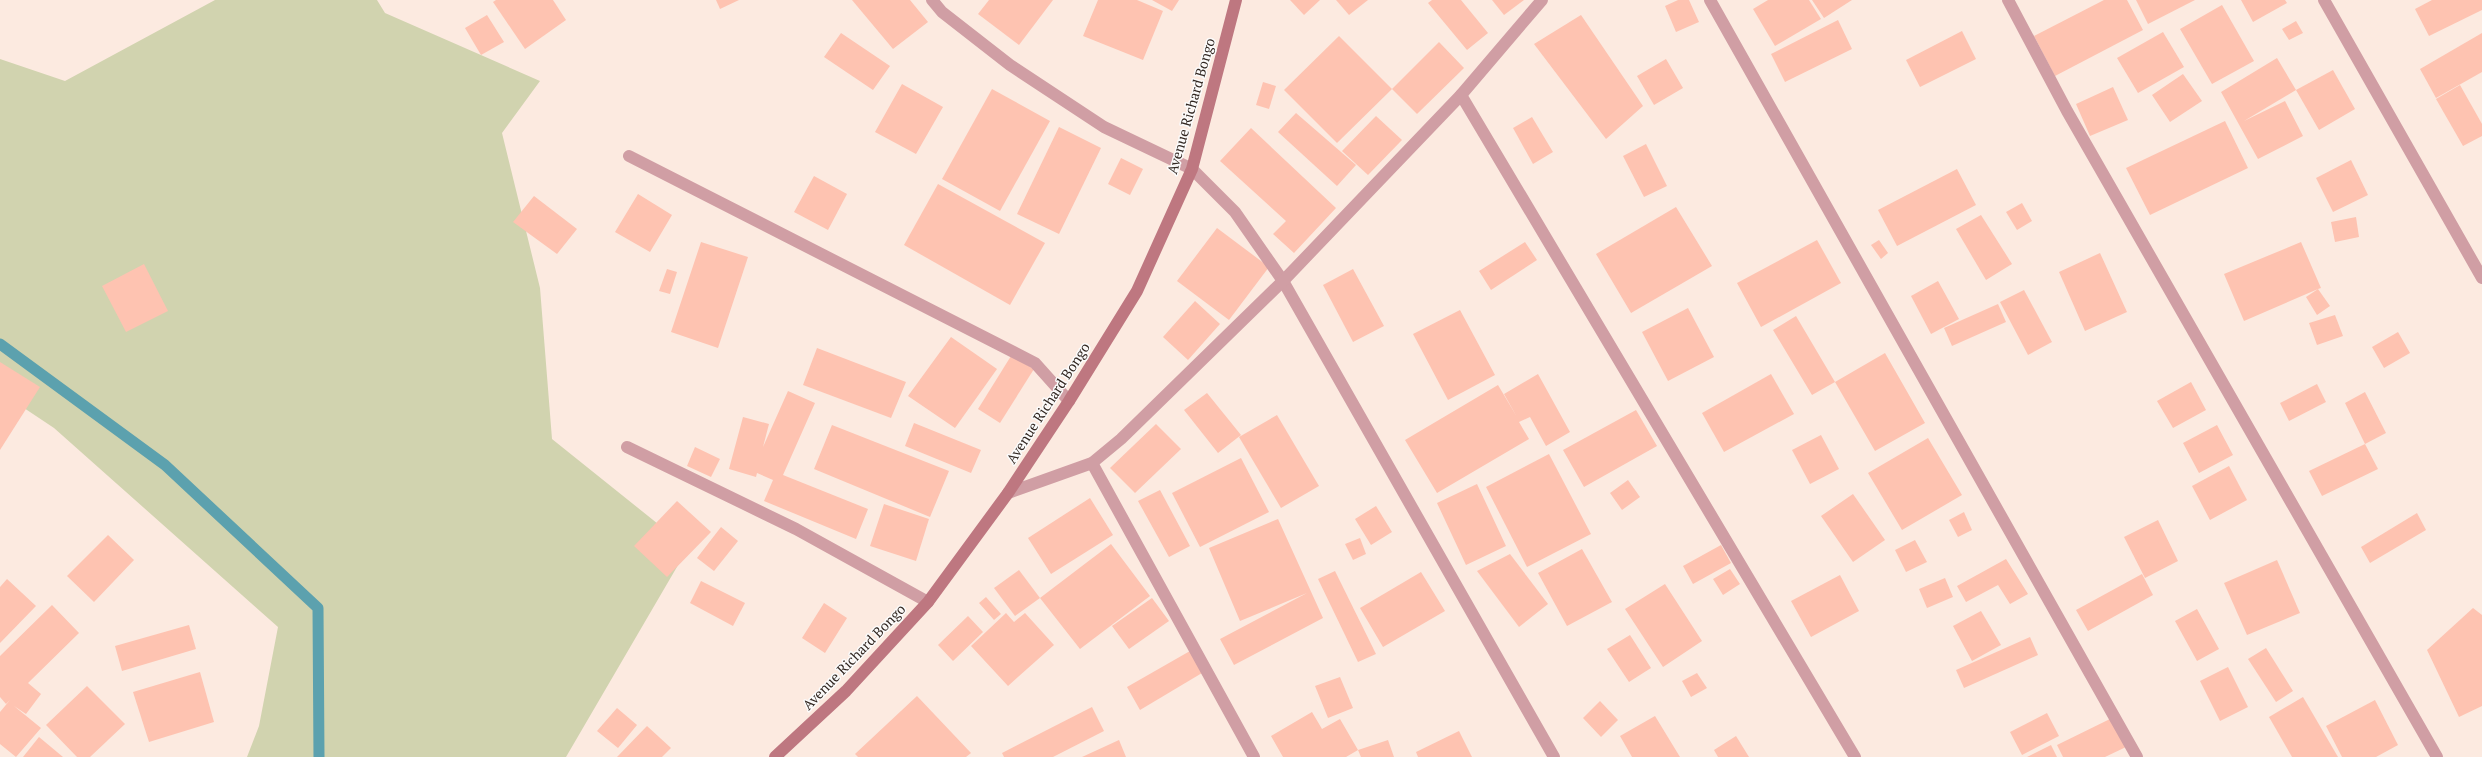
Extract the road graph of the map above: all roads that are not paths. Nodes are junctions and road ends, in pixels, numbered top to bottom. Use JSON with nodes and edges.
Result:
{"nodes":[{"id":1,"x":932,"y":0,"type":"edge"},
{"id":2,"x":1542,"y":0,"type":"edge"},
{"id":3,"x":1710,"y":0,"type":"edge"},
{"id":4,"x":2008,"y":0,"type":"edge"},
{"id":5,"x":2324,"y":0,"type":"edge"},
{"id":6,"x":1232,"y":3,"type":"edge"},
{"id":7,"x":1461,"y":95,"type":"junction"},
{"id":8,"x":629,"y":156,"type":"dead end"},
{"id":9,"x":1192,"y":169,"type":"junction"},
{"id":10,"x":2482,"y":278,"type":"edge"},
{"id":11,"x":1283,"y":281,"type":"junction"},
{"id":12,"x":1069,"y":401,"type":"junction"},
{"id":13,"x":627,"y":447,"type":"dead end"},
{"id":14,"x":1092,"y":463,"type":"junction"},
{"id":15,"x":1008,"y":493,"type":"junction"},
{"id":16,"x":928,"y":602,"type":"junction"},
{"id":17,"x":775,"y":757,"type":"edge"},
{"id":18,"x":1254,"y":757,"type":"edge"},
{"id":19,"x":1554,"y":757,"type":"edge"},
{"id":20,"x":1855,"y":757,"type":"edge"},
{"id":21,"x":2137,"y":757,"type":"edge"},
{"id":22,"x":2436,"y":757,"type":"edge"}],
"edges":[{"from":1,"to":9,"type":"street"},
{"from":2,"to":7,"type":"street"},
{"from":3,"to":21,"type":"street"},
{"from":4,"to":22,"type":"street"},
{"from":5,"to":10,"type":"street"},
{"from":6,"to":9,"type":"street","name":"Avenue Richard Bongo"},
{"from":7,"to":11,"type":"street"},
{"from":7,"to":20,"type":"street"},
{"from":8,"to":12,"type":"street"},
{"from":9,"to":11,"type":"street"},
{"from":9,"to":12,"type":"street","name":"Avenue Richard Bongo"},
{"from":11,"to":14,"type":"street"},
{"from":11,"to":19,"type":"street"},
{"from":12,"to":15,"type":"street","name":"Avenue Richard Bongo"},
{"from":13,"to":16,"type":"street"},
{"from":14,"to":15,"type":"street"},
{"from":14,"to":18,"type":"street"},
{"from":15,"to":16,"type":"street","name":"Avenue Richard Bongo"},
{"from":16,"to":17,"type":"street","name":"Avenue Richard Bongo"}]}
